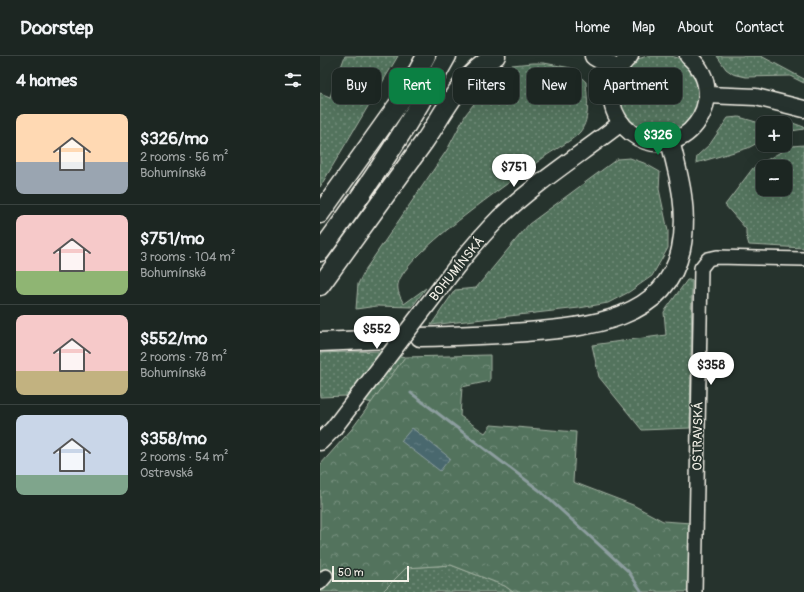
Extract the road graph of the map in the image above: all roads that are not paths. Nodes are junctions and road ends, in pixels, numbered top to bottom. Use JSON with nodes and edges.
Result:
{"nodes":[{"id":1,"x":426,"y":56,"type":"edge"},
{"id":2,"x":447,"y":56,"type":"edge"},
{"id":3,"x":496,"y":56,"type":"edge"},
{"id":4,"x":595,"y":56,"type":"edge"},
{"id":5,"x":630,"y":56,"type":"edge"},
{"id":6,"x":688,"y":56,"type":"edge"},
{"id":7,"x":615,"y":68,"type":"edge"},
{"id":8,"x":620,"y":68,"type":"edge"},
{"id":9,"x":707,"y":95,"type":"junction"},
{"id":10,"x":612,"y":104,"type":"edge"},
{"id":11,"x":804,"y":109,"type":"edge"},
{"id":12,"x":621,"y":123,"type":"junction"},
{"id":13,"x":670,"y":141,"type":"junction"},
{"id":14,"x":320,"y":214,"type":"edge"},
{"id":15,"x":320,"y":252,"type":"edge"},
{"id":16,"x":804,"y":259,"type":"edge"},
{"id":17,"x":320,"y":286,"type":"edge"},
{"id":18,"x":420,"y":337,"type":"dead end"},
{"id":19,"x":388,"y":340,"type":"dead end"},
{"id":20,"x":320,"y":342,"type":"edge"},
{"id":21,"x":320,"y":442,"type":"edge"},
{"id":22,"x":695,"y":592,"type":"edge"}],
"edges":[{"from":1,"to":14,"type":"highway"},
{"from":2,"to":15,"type":"highway"},
{"from":3,"to":17,"type":"highway"},
{"from":4,"to":7,"type":"highway"},
{"from":5,"to":8,"type":"main road"},
{"from":6,"to":9,"type":"main road"},
{"from":9,"to":11,"type":"main road"},
{"from":9,"to":13,"type":"main road"},
{"from":10,"to":12,"type":"main road"},
{"from":12,"to":13,"type":"main road"},
{"from":12,"to":21,"type":"main road","name":"BOHUMÍNSKÁ","bridge":true},
{"from":13,"to":18,"type":"highway"},
{"from":16,"to":22,"type":"street","name":"OSTRAVSKÁ"},
{"from":19,"to":20,"type":"highway"}]}
